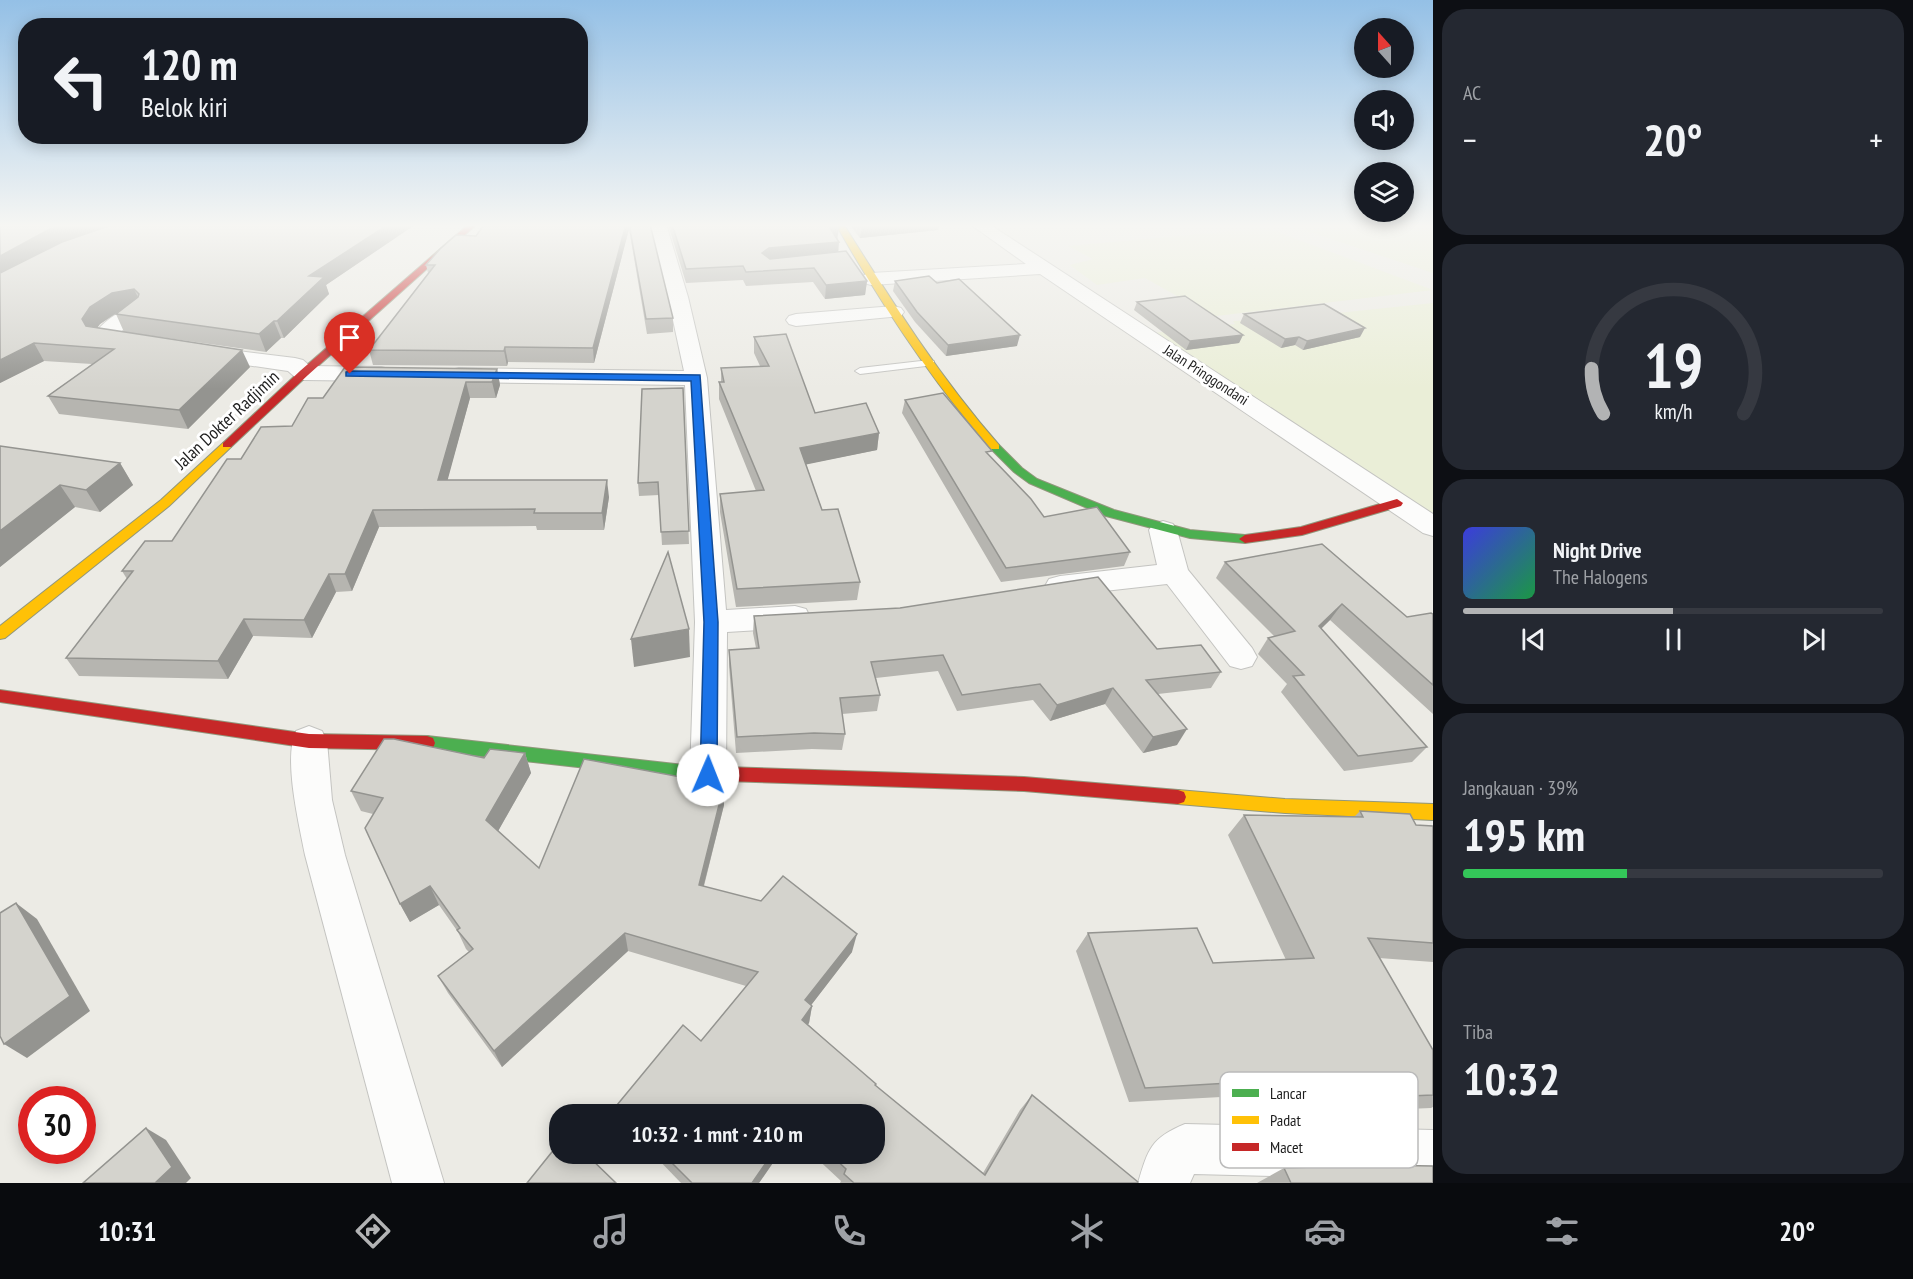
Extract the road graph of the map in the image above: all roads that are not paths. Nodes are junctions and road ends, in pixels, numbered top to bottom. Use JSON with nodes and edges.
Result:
{"nodes":[{"id":1,"x":411,"y":279,"type":"edge"},
{"id":2,"x":673,"y":279,"type":"edge"},
{"id":3,"x":871,"y":279,"type":"edge"},
{"id":4,"x":1063,"y":279,"type":"edge"},
{"id":5,"x":135,"y":312,"type":"edge"},
{"id":6,"x":894,"y":312,"type":"junction"},
{"id":7,"x":796,"y":320,"type":"dead end"},
{"id":8,"x":154,"y":346,"type":"edge"},
{"id":9,"x":189,"y":351,"type":"edge"},
{"id":10,"x":930,"y":363,"type":"junction"},
{"id":11,"x":860,"y":371,"type":"dead end"},
{"id":12,"x":304,"y":374,"type":"junction"},
{"id":13,"x":399,"y":374,"type":"edge"},
{"id":14,"x":434,"y":375,"type":"edge"},
{"id":15,"x":696,"y":378,"type":"junction"},
{"id":16,"x":1397,"y":503,"type":"junction"},
{"id":17,"x":1433,"y":526,"type":"edge"},
{"id":18,"x":1163,"y":530,"type":"junction"},
{"id":19,"x":1174,"y":573,"type":"junction"},
{"id":20,"x":1030,"y":590,"type":"edge"},
{"id":21,"x":826,"y":615,"type":"edge"},
{"id":22,"x":711,"y":622,"type":"junction"},
{"id":23,"x":0,"y":634,"type":"edge"},
{"id":24,"x":1241,"y":657,"type":"dead end"},
{"id":25,"x":0,"y":696,"type":"edge"},
{"id":26,"x":309,"y":741,"type":"junction"},
{"id":27,"x":708,"y":775,"type":"junction"},
{"id":28,"x":1433,"y":812,"type":"edge"},
{"id":29,"x":1220,"y":1150,"type":"edge"},
{"id":30,"x":1418,"y":1155,"type":"edge"},
{"id":31,"x":1433,"y":1155,"type":"edge"},
{"id":32,"x":418,"y":1183,"type":"edge"},
{"id":33,"x":1164,"y":1183,"type":"edge"}],
"edges":[{"from":1,"to":12,"type":"street","name":"Jalan Dokter Radjimin"},
{"from":2,"to":15,"type":"street"},
{"from":3,"to":6,"type":"street"},
{"from":4,"to":16,"type":"street","name":"Jalan Pringgondani"},
{"from":5,"to":8,"type":"street"},
{"from":6,"to":7,"type":"street"},
{"from":6,"to":10,"type":"street"},
{"from":9,"to":12,"type":"street"},
{"from":10,"to":11,"type":"lane"},
{"from":10,"to":18,"type":"street"},
{"from":12,"to":13,"type":"street"},
{"from":12,"to":23,"type":"street","name":"Jalan Dokter Radjimin"},
{"from":14,"to":15,"type":"street"},
{"from":15,"to":22,"type":"street"},
{"from":16,"to":17,"type":"street","name":"Jalan Pringgondani"},
{"from":16,"to":18,"type":"street"},
{"from":18,"to":19,"type":"street"},
{"from":19,"to":20,"type":"street"},
{"from":19,"to":24,"type":"street"},
{"from":21,"to":22,"type":"street"},
{"from":22,"to":27,"type":"street"},
{"from":25,"to":26,"type":"street"},
{"from":26,"to":27,"type":"street"},
{"from":26,"to":32,"type":"street"},
{"from":27,"to":28,"type":"street"},
{"from":29,"to":33,"type":"street"},
{"from":30,"to":31,"type":"street"}]}
